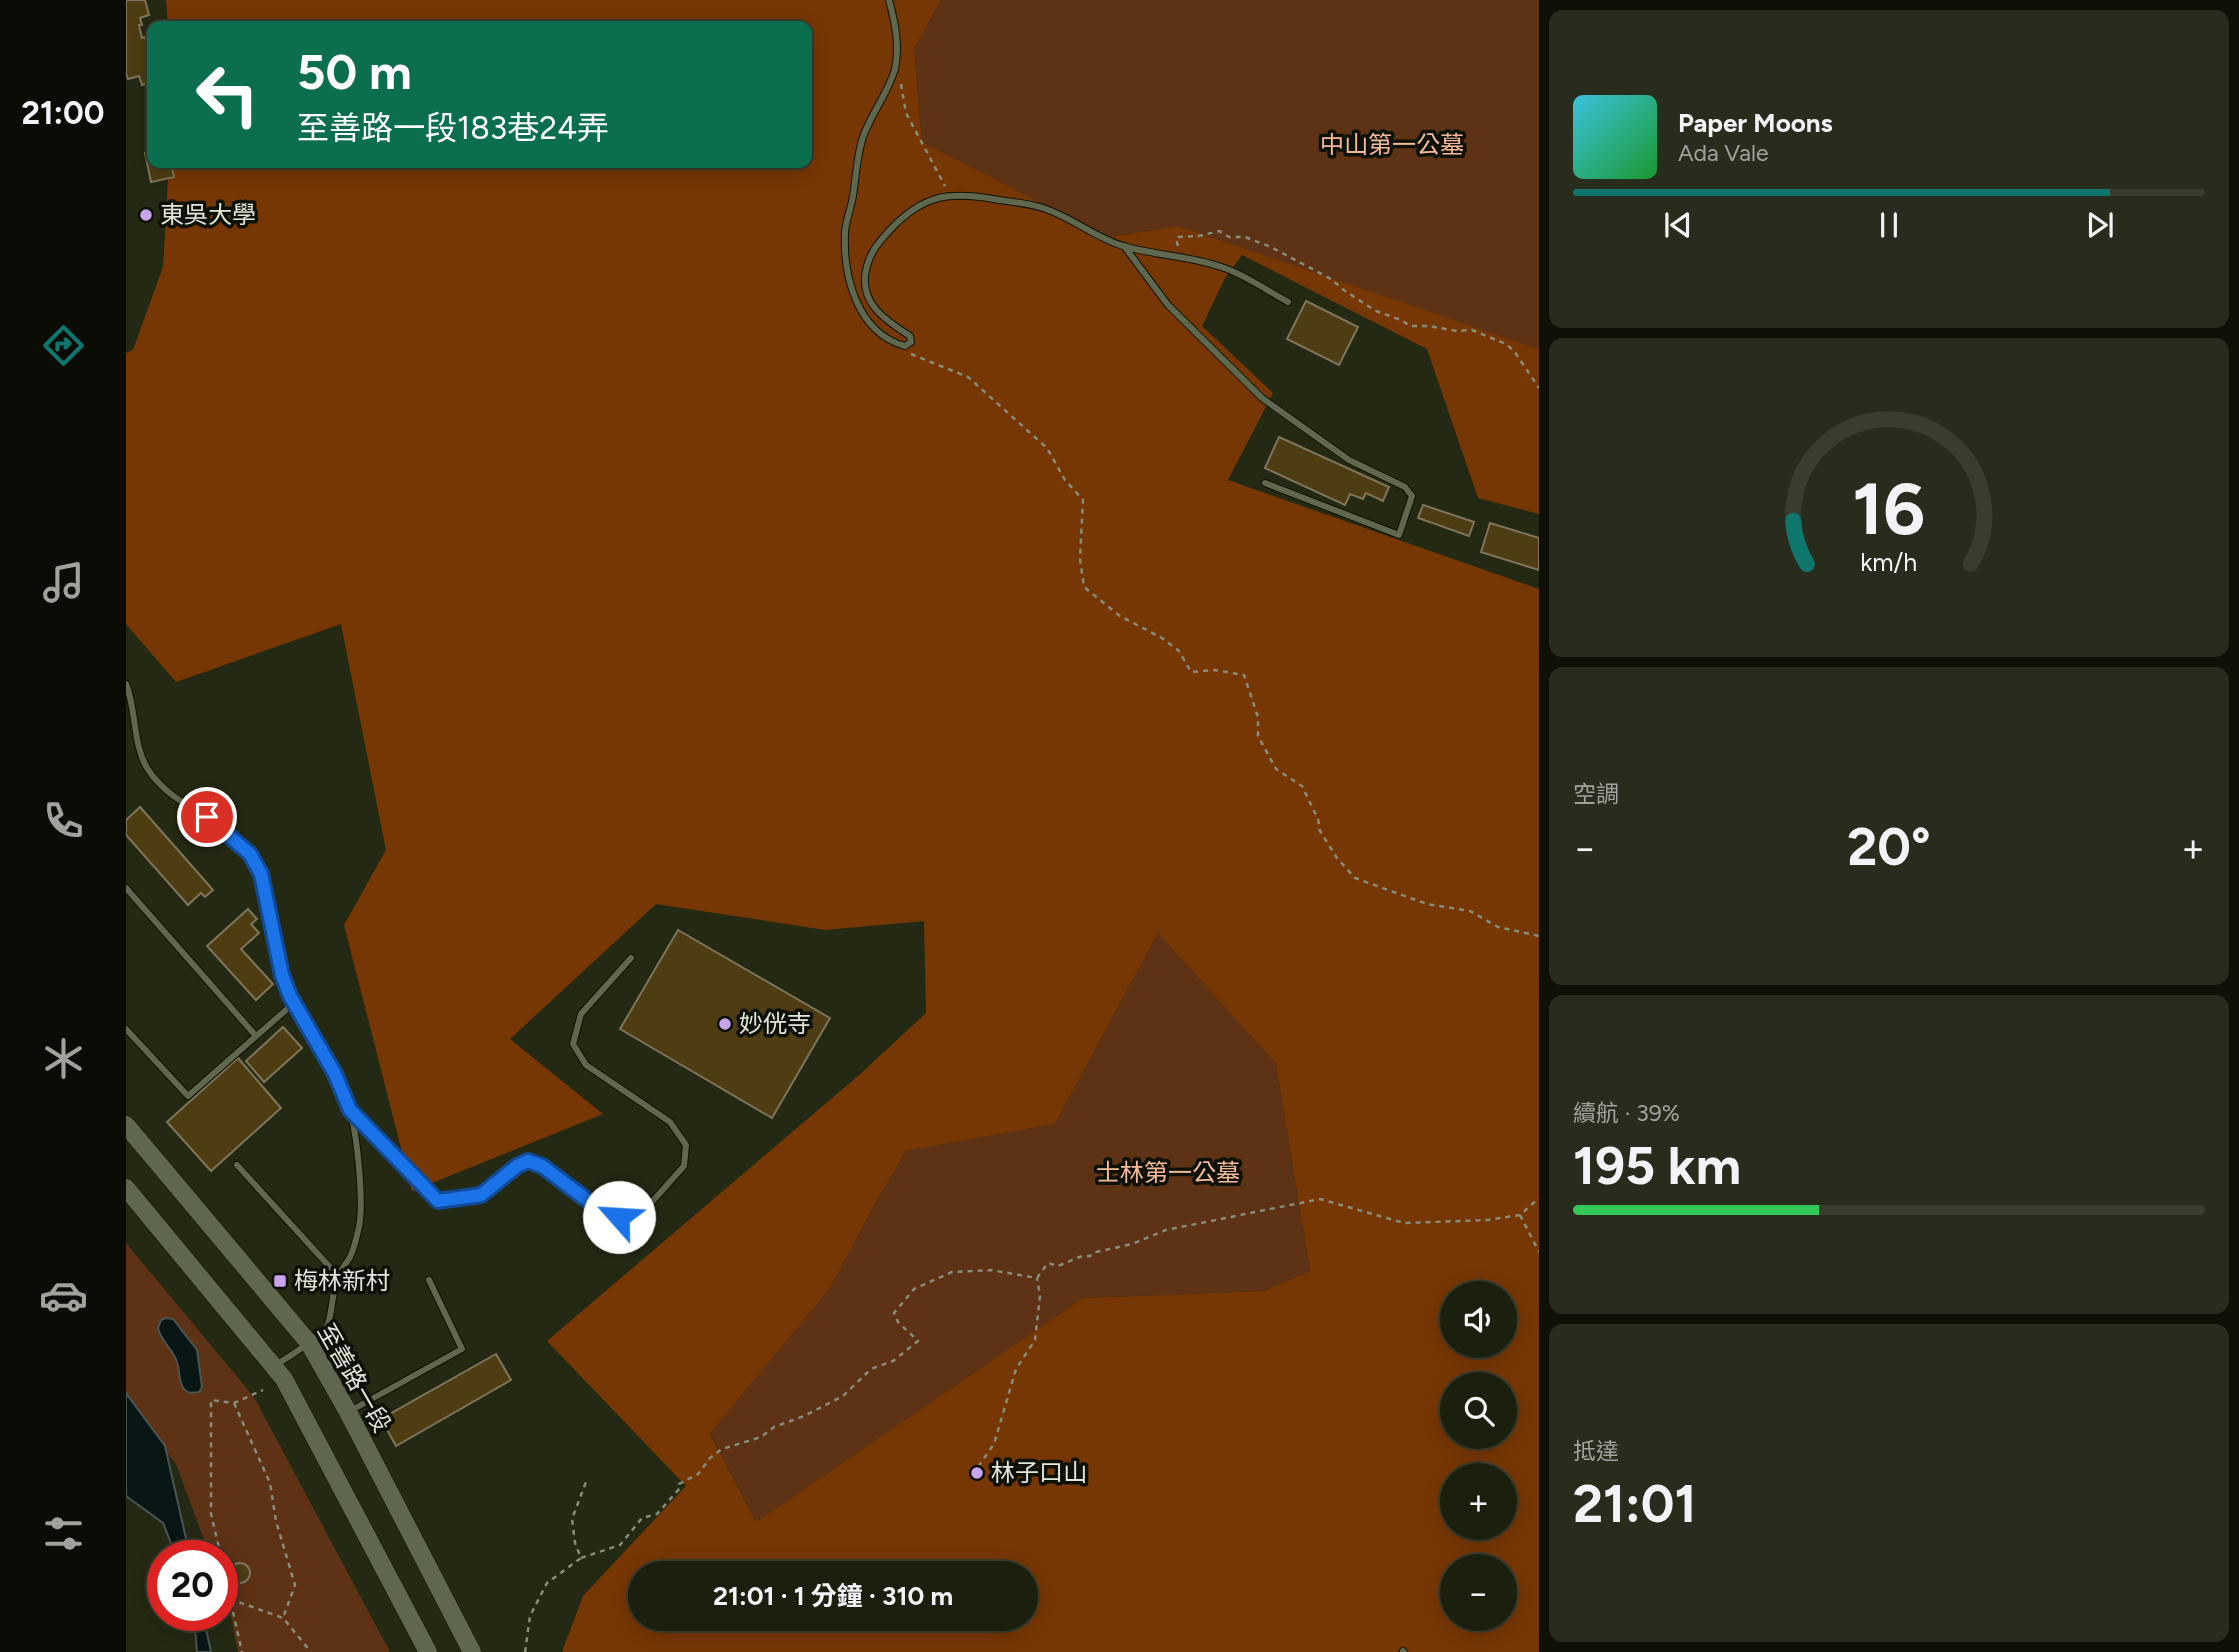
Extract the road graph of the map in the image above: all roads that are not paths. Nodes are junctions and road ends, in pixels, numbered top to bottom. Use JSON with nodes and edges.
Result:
{"nodes":[{"id":1,"x":889,"y":0,"type":"edge"},
{"id":2,"x":1124,"y":246,"type":"junction"},
{"id":3,"x":1288,"y":302,"type":"dead end"},
{"id":4,"x":1265,"y":482,"type":"dead end"},
{"id":5,"x":126,"y":684,"type":"edge"},
{"id":6,"x":126,"y":888,"type":"edge"},
{"id":7,"x":631,"y":958,"type":"dead end"},
{"id":8,"x":295,"y":1003,"type":"junction"},
{"id":9,"x":126,"y":1029,"type":"edge"},
{"id":10,"x":256,"y":1036,"type":"junction"},
{"id":11,"x":350,"y":1110,"type":"junction"},
{"id":12,"x":126,"y":1125,"type":"edge"},
{"id":13,"x":237,"y":1165,"type":"dead end"},
{"id":14,"x":126,"y":1188,"type":"edge"},
{"id":15,"x":338,"y":1276,"type":"junction"},
{"id":16,"x":429,"y":1279,"type":"dead end"},
{"id":17,"x":309,"y":1343,"type":"junction"},
{"id":18,"x":275,"y":1366,"type":"junction"},
{"id":19,"x":348,"y":1412,"type":"junction"},
{"id":20,"x":428,"y":1652,"type":"edge"},
{"id":21,"x":472,"y":1652,"type":"edge"}],
"edges":[{"from":1,"to":2,"type":"lane"},
{"from":2,"to":3,"type":"lane"},
{"from":2,"to":4,"type":"lane"},
{"from":5,"to":8,"type":"lane"},
{"from":6,"to":10,"type":"lane"},
{"from":7,"to":11,"type":"lane"},
{"from":8,"to":10,"type":"lane"},
{"from":8,"to":11,"type":"lane"},
{"from":9,"to":10,"type":"lane"},
{"from":11,"to":15,"type":"lane"},
{"from":12,"to":17,"type":"main road","name":"至善路一段"},
{"from":13,"to":15,"type":"lane"},
{"from":14,"to":18,"type":"main road"},
{"from":15,"to":17,"type":"lane"},
{"from":16,"to":19,"type":"lane"},
{"from":17,"to":18,"type":"lane"},
{"from":17,"to":19,"type":"main road","name":"至善路一段"},
{"from":18,"to":20,"type":"main road"},
{"from":19,"to":21,"type":"main road","name":"至善路一段"}]}
